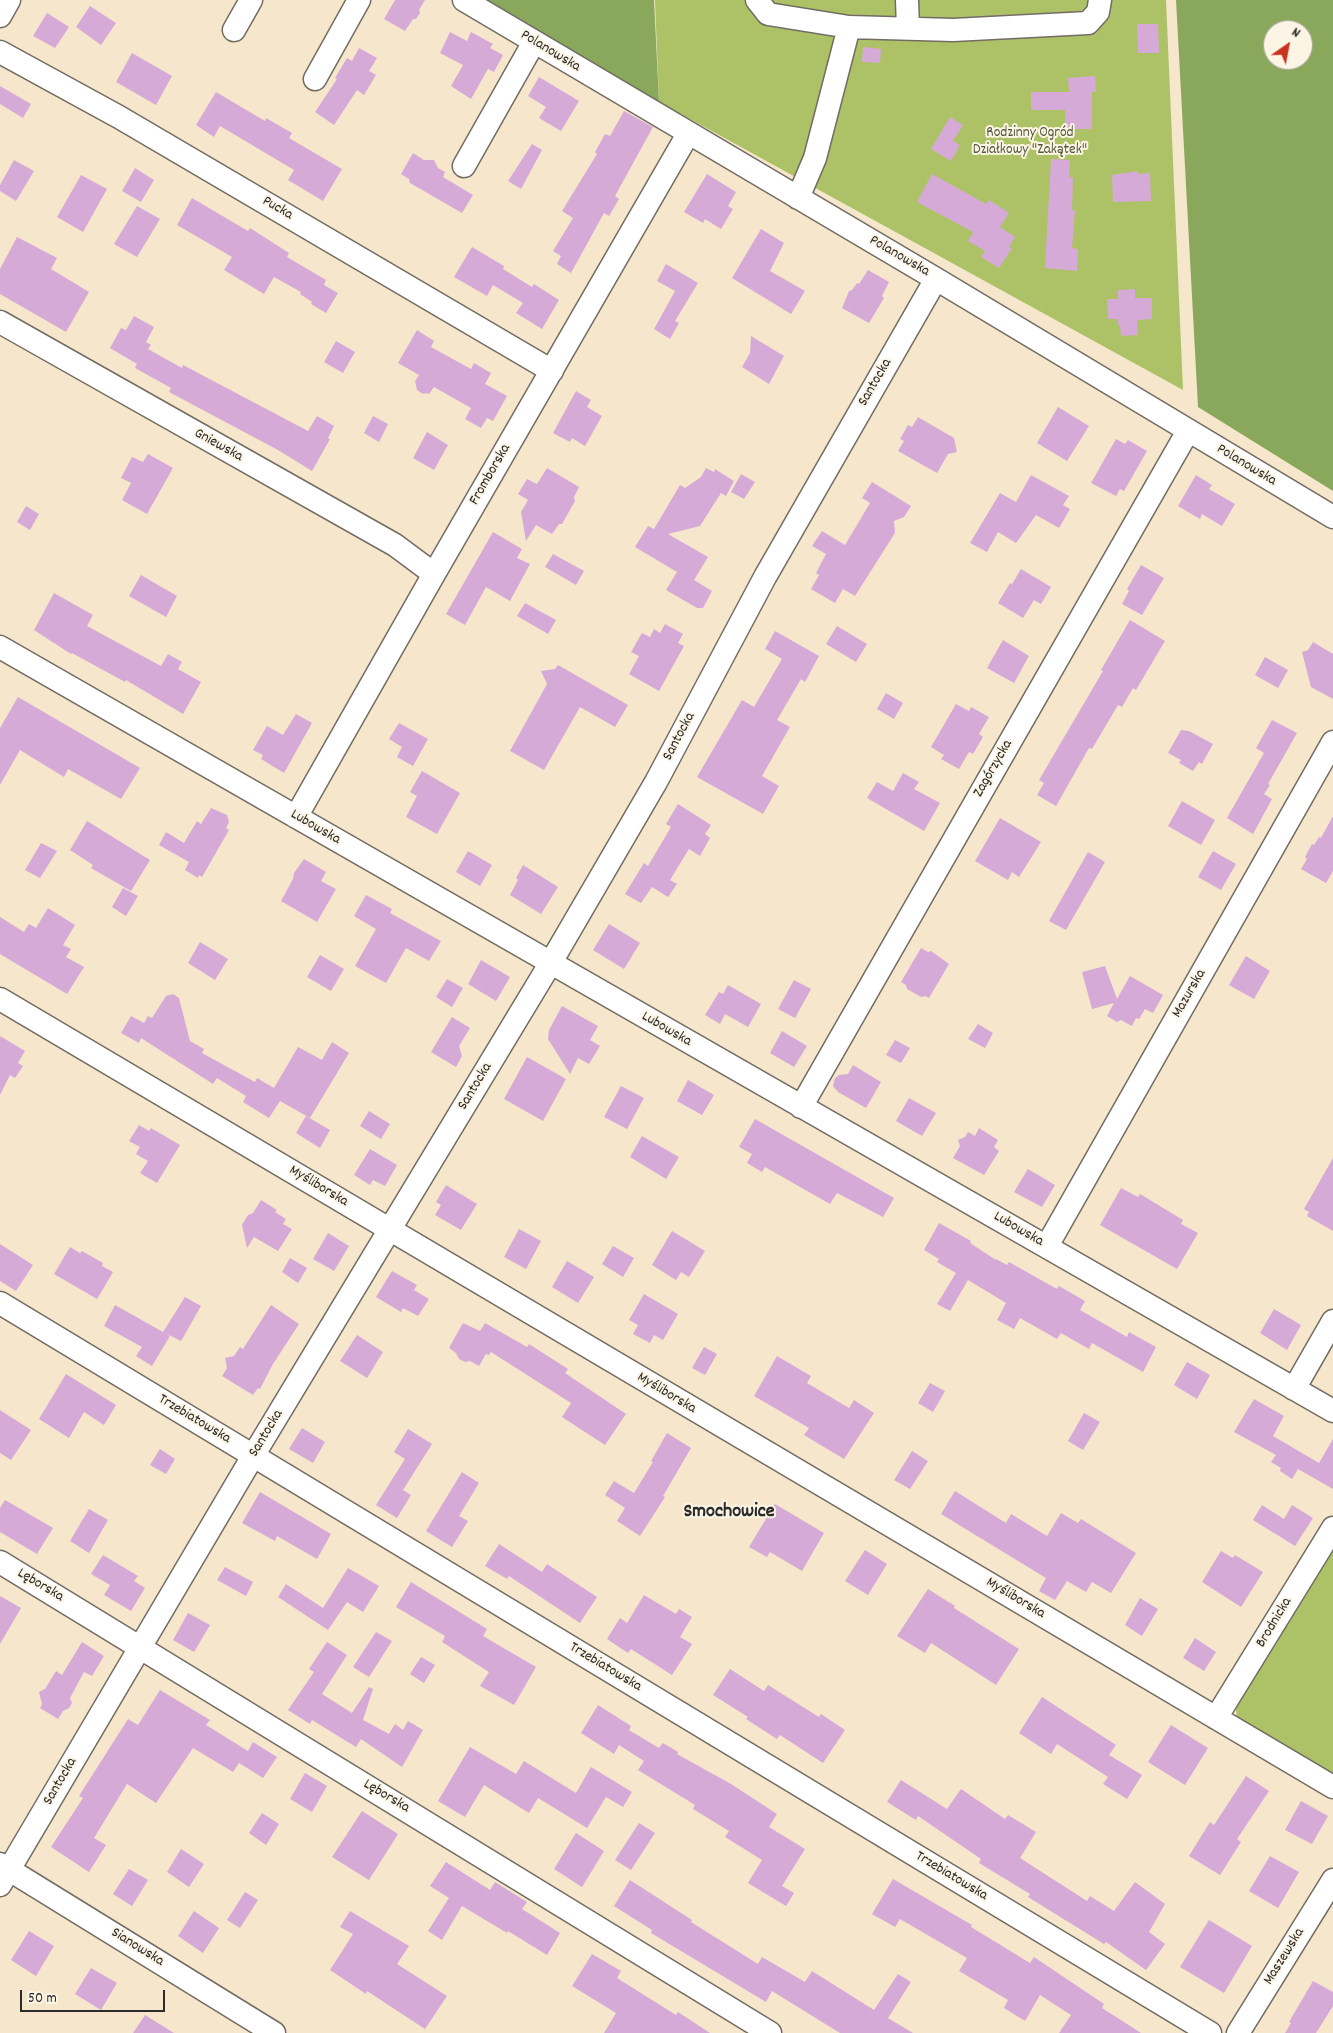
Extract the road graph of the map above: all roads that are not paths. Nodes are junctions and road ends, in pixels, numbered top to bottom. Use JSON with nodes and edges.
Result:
{"nodes":[{"id":1,"x":9,"y":0,"type":"edge"},
{"id":2,"x":251,"y":0,"type":"edge"},
{"id":3,"x":359,"y":0,"type":"edge"},
{"id":4,"x":464,"y":0,"type":"edge"},
{"id":5,"x":757,"y":0,"type":"edge"},
{"id":6,"x":907,"y":0,"type":"edge"},
{"id":7,"x":1100,"y":0,"type":"edge"},
{"id":8,"x":0,"y":16,"type":"edge"},
{"id":9,"x":849,"y":27,"type":"junction"},
{"id":10,"x":908,"y":28,"type":"junction"},
{"id":11,"x":234,"y":30,"type":"dead end"},
{"id":12,"x":534,"y":42,"type":"junction"},
{"id":13,"x":0,"y":52,"type":"edge"},
{"id":14,"x":315,"y":79,"type":"dead end"},
{"id":15,"x":688,"y":134,"type":"junction"},
{"id":16,"x":464,"y":166,"type":"dead end"},
{"id":17,"x":798,"y":198,"type":"junction"},
{"id":18,"x":936,"y":279,"type":"junction"},
{"id":19,"x":0,"y":322,"type":"edge"},
{"id":20,"x":552,"y":371,"type":"junction"},
{"id":21,"x":1188,"y":431,"type":"junction"},
{"id":22,"x":1333,"y":517,"type":"edge"},
{"id":23,"x":434,"y":574,"type":"junction"},
{"id":24,"x":0,"y":647,"type":"edge"},
{"id":25,"x":1333,"y":742,"type":"edge"},
{"id":26,"x":296,"y":817,"type":"junction"},
{"id":27,"x":550,"y":964,"type":"junction"},
{"id":28,"x":0,"y":999,"type":"edge"},
{"id":29,"x":801,"y":1107,"type":"junction"},
{"id":30,"x":390,"y":1231,"type":"junction"},
{"id":31,"x":1047,"y":1246,"type":"junction"},
{"id":32,"x":0,"y":1303,"type":"edge"},
{"id":33,"x":1333,"y":1321,"type":"edge"},
{"id":34,"x":1294,"y":1389,"type":"junction"},
{"id":35,"x":1333,"y":1411,"type":"edge"},
{"id":36,"x":253,"y":1456,"type":"junction"},
{"id":37,"x":1333,"y":1528,"type":"edge"},
{"id":38,"x":0,"y":1562,"type":"edge"},
{"id":39,"x":140,"y":1648,"type":"junction"},
{"id":40,"x":1216,"y":1718,"type":"junction"},
{"id":41,"x":1333,"y":1787,"type":"edge"},
{"id":42,"x":3,"y":1873,"type":"edge"},
{"id":43,"x":1333,"y":1880,"type":"edge"},
{"id":44,"x":274,"y":2033,"type":"edge"},
{"id":45,"x":770,"y":2033,"type":"edge"},
{"id":46,"x":1210,"y":2033,"type":"edge"},
{"id":47,"x":1238,"y":2033,"type":"edge"}],
"edges":[{"from":1,"to":8,"type":"street"},
{"from":2,"to":11,"type":"street"},
{"from":3,"to":14,"type":"street"},
{"from":4,"to":12,"type":"street","name":"Polanowska"},
{"from":5,"to":9,"type":"street"},
{"from":6,"to":10,"type":"street"},
{"from":7,"to":10,"type":"street"},
{"from":9,"to":10,"type":"street"},
{"from":9,"to":17,"type":"street"},
{"from":12,"to":15,"type":"street","name":"Polanowska"},
{"from":12,"to":16,"type":"street"},
{"from":13,"to":20,"type":"street","name":"Pucka"},
{"from":15,"to":17,"type":"street","name":"Polanowska"},
{"from":15,"to":20,"type":"street","name":"Fromborska"},
{"from":17,"to":18,"type":"street","name":"Polanowska"},
{"from":18,"to":21,"type":"street","name":"Polanowska"},
{"from":18,"to":27,"type":"street","name":"Santocka"},
{"from":19,"to":23,"type":"street","name":"Gniewska"},
{"from":20,"to":23,"type":"street","name":"Fromborska"},
{"from":21,"to":22,"type":"street","name":"Polanowska"},
{"from":21,"to":29,"type":"street","name":"Zagórzycka"},
{"from":23,"to":26,"type":"street","name":"Fromborska"},
{"from":24,"to":26,"type":"street","name":"Lubowska"},
{"from":25,"to":31,"type":"street","name":"Mazurska"},
{"from":26,"to":27,"type":"street","name":"Lubowska"},
{"from":27,"to":29,"type":"street","name":"Lubowska"},
{"from":27,"to":30,"type":"street","name":"Santocka"},
{"from":28,"to":30,"type":"street","name":"Myśliborska"},
{"from":29,"to":31,"type":"street","name":"Lubowska"},
{"from":30,"to":36,"type":"street","name":"Santocka"},
{"from":30,"to":40,"type":"street","name":"Myśliborska"},
{"from":31,"to":34,"type":"street","name":"Lubowska"},
{"from":32,"to":36,"type":"street","name":"Trzebiatowska"},
{"from":33,"to":34,"type":"street"},
{"from":34,"to":35,"type":"street","name":"Lubowska"},
{"from":36,"to":39,"type":"street","name":"Santocka"},
{"from":36,"to":46,"type":"street","name":"Trzebiatowska"},
{"from":37,"to":40,"type":"street","name":"Brodnicka"},
{"from":38,"to":39,"type":"street","name":"Lęborska"},
{"from":39,"to":42,"type":"street","name":"Santocka"},
{"from":39,"to":45,"type":"street","name":"Lęborska"},
{"from":40,"to":41,"type":"street","name":"Myśliborska"},
{"from":42,"to":44,"type":"street","name":"Sianowska"},
{"from":43,"to":47,"type":"street","name":"Maszewska"}]}
